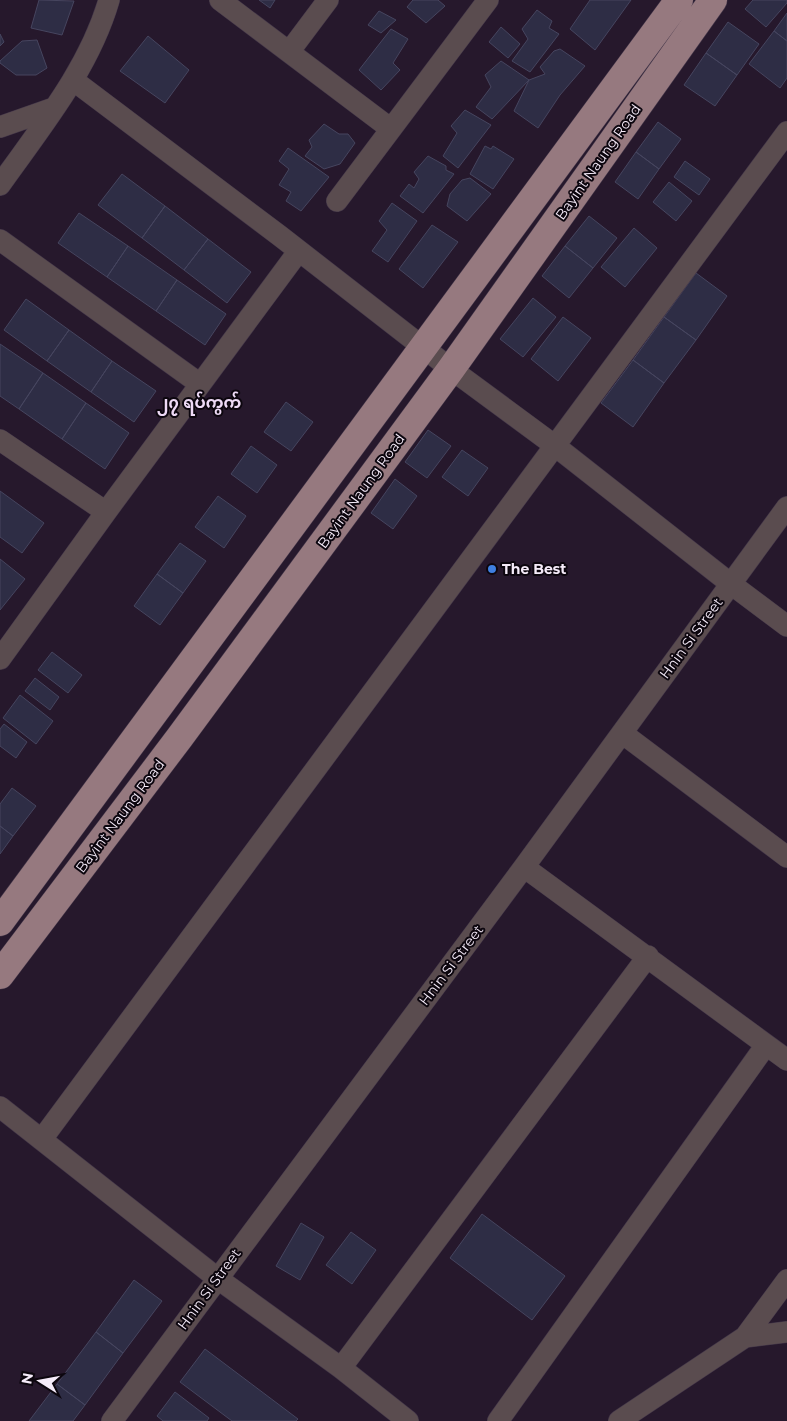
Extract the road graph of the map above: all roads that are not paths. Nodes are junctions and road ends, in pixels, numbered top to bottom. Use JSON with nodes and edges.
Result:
{"nodes":[{"id":1,"x":109,"y":0,"type":"edge"},
{"id":2,"x":220,"y":0,"type":"edge"},
{"id":3,"x":328,"y":0,"type":"edge"},
{"id":4,"x":488,"y":0,"type":"edge"},
{"id":5,"x":679,"y":0,"type":"edge"},
{"id":6,"x":713,"y":0,"type":"edge"},
{"id":7,"x":289,"y":52,"type":"junction"},
{"id":8,"x":74,"y":80,"type":"junction"},
{"id":9,"x":54,"y":108,"type":"junction"},
{"id":10,"x":0,"y":127,"type":"edge"},
{"id":11,"x":391,"y":128,"type":"junction"},
{"id":12,"x":787,"y":132,"type":"edge"},
{"id":13,"x":0,"y":185,"type":"edge"},
{"id":14,"x":337,"y":201,"type":"dead end"},
{"id":15,"x":0,"y":240,"type":"edge"},
{"id":16,"x":298,"y":252,"type":"junction"},
{"id":17,"x":423,"y":348,"type":"junction"},
{"id":18,"x":451,"y":370,"type":"junction"},
{"id":19,"x":200,"y":384,"type":"junction"},
{"id":20,"x":0,"y":440,"type":"edge"},
{"id":21,"x":554,"y":446,"type":"junction"},
{"id":22,"x":787,"y":507,"type":"edge"},
{"id":23,"x":106,"y":512,"type":"junction"},
{"id":24,"x":730,"y":584,"type":"junction"},
{"id":25,"x":787,"y":626,"type":"edge"},
{"id":26,"x":197,"y":655,"type":"junction"},
{"id":27,"x":0,"y":659,"type":"edge"},
{"id":28,"x":224,"y":677,"type":"junction"},
{"id":29,"x":622,"y":733,"type":"junction"},
{"id":30,"x":787,"y":857,"type":"edge"},
{"id":31,"x":524,"y":867,"type":"junction"},
{"id":32,"x":0,"y":922,"type":"edge"},
{"id":33,"x":648,"y":956,"type":"junction"},
{"id":34,"x":0,"y":975,"type":"edge"},
{"id":35,"x":766,"y":1045,"type":"junction"},
{"id":36,"x":787,"y":1060,"type":"edge"},
{"id":37,"x":0,"y":1107,"type":"edge"},
{"id":38,"x":42,"y":1139,"type":"junction"},
{"id":39,"x":217,"y":1278,"type":"junction"},
{"id":40,"x":787,"y":1280,"type":"edge"},
{"id":41,"x":787,"y":1332,"type":"edge"},
{"id":42,"x":745,"y":1337,"type":"junction"},
{"id":43,"x":341,"y":1368,"type":"junction"},
{"id":44,"x":112,"y":1421,"type":"edge"},
{"id":45,"x":408,"y":1421,"type":"edge"},
{"id":46,"x":498,"y":1421,"type":"edge"},
{"id":47,"x":620,"y":1421,"type":"edge"}],
"edges":[{"from":1,"to":8,"type":"street"},
{"from":2,"to":7,"type":"street"},
{"from":3,"to":7,"type":"street"},
{"from":4,"to":11,"type":"street"},
{"from":5,"to":17,"type":"main road"},
{"from":6,"to":18,"type":"main road","name":"Bayint Naung Road"},
{"from":7,"to":11,"type":"street"},
{"from":8,"to":9,"type":"street"},
{"from":8,"to":16,"type":"street"},
{"from":9,"to":10,"type":"street"},
{"from":9,"to":13,"type":"street"},
{"from":11,"to":14,"type":"street"},
{"from":12,"to":21,"type":"street"},
{"from":15,"to":19,"type":"street"},
{"from":16,"to":17,"type":"street"},
{"from":16,"to":19,"type":"street"},
{"from":17,"to":18,"type":"street"},
{"from":17,"to":26,"type":"main road"},
{"from":18,"to":21,"type":"street"},
{"from":18,"to":28,"type":"main road","name":"Bayint Naung Road"},
{"from":19,"to":23,"type":"street"},
{"from":20,"to":23,"type":"street"},
{"from":21,"to":24,"type":"street"},
{"from":21,"to":38,"type":"street"},
{"from":22,"to":24,"type":"street","name":"Hnin Si Street"},
{"from":23,"to":27,"type":"street"},
{"from":24,"to":25,"type":"street"},
{"from":24,"to":29,"type":"street","name":"Hnin Si Street"},
{"from":26,"to":28,"type":"main road"},
{"from":26,"to":32,"type":"main road"},
{"from":28,"to":34,"type":"main road","name":"Bayint Naung Road"},
{"from":29,"to":30,"type":"street"},
{"from":29,"to":31,"type":"street","name":"Hnin Si Street"},
{"from":31,"to":33,"type":"street"},
{"from":31,"to":39,"type":"street","name":"Hnin Si Street"},
{"from":33,"to":35,"type":"street"},
{"from":33,"to":43,"type":"street"},
{"from":35,"to":36,"type":"street"},
{"from":35,"to":46,"type":"street"},
{"from":37,"to":38,"type":"street"},
{"from":38,"to":39,"type":"street"},
{"from":39,"to":43,"type":"street"},
{"from":39,"to":44,"type":"street","name":"Hnin Si Street"},
{"from":40,"to":42,"type":"street"},
{"from":41,"to":42,"type":"street"},
{"from":42,"to":47,"type":"street"},
{"from":43,"to":45,"type":"street"}]}
